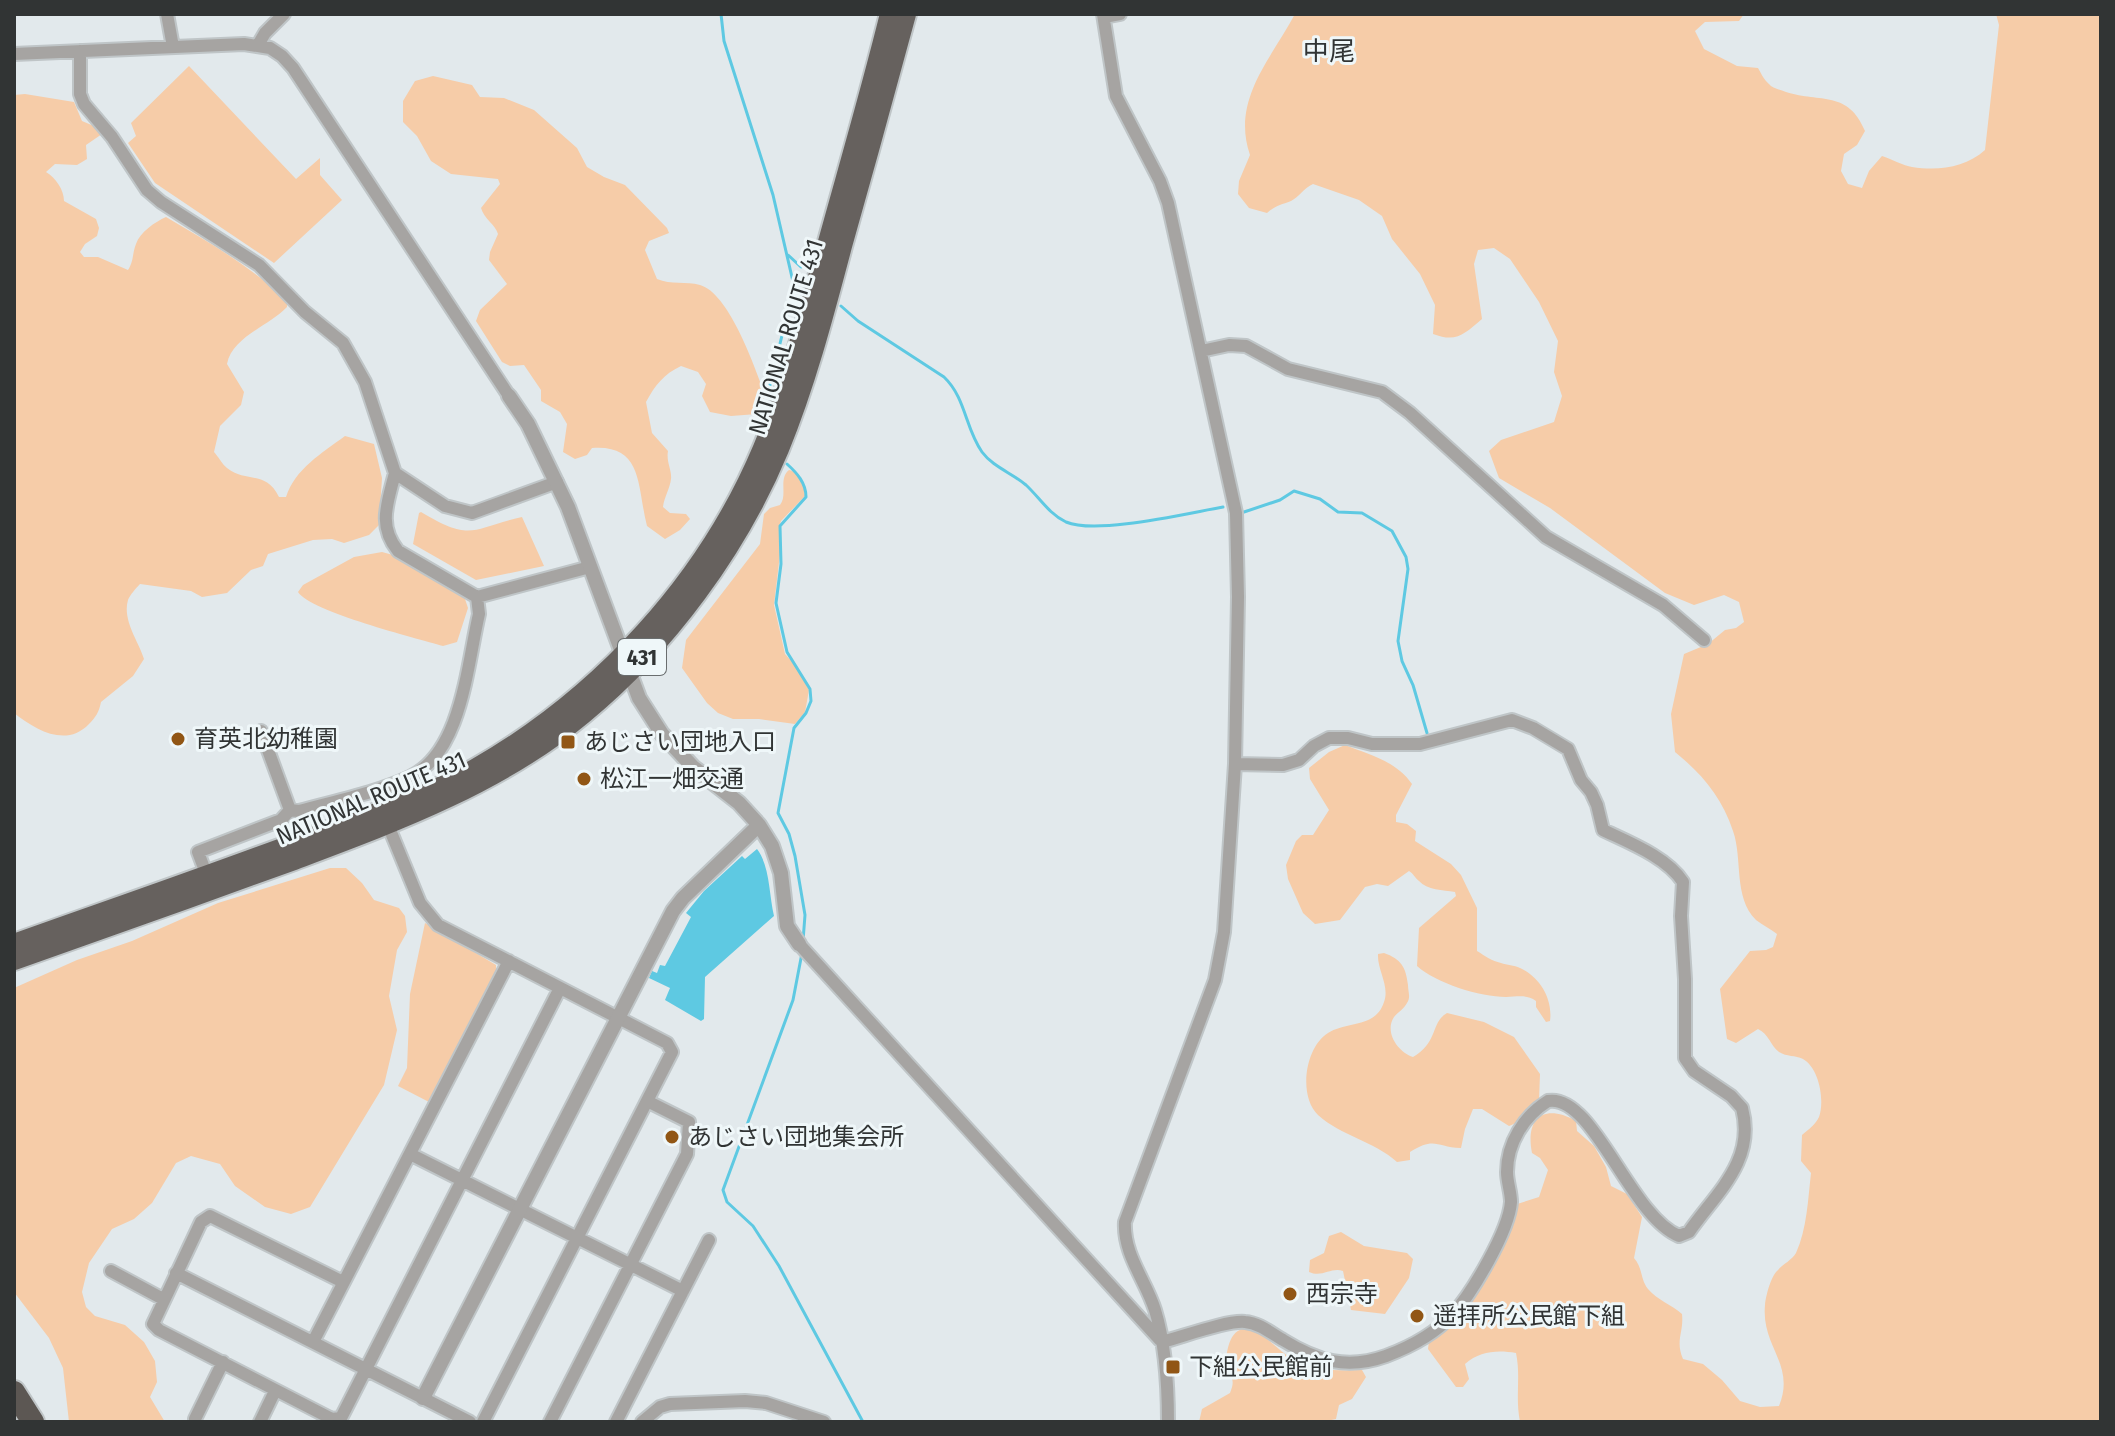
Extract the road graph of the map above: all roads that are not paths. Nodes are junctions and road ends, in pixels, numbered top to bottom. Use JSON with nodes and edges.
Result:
{"nodes":[{"id":1,"x":167,"y":14,"type":"edge"},
{"id":2,"x":284,"y":14,"type":"edge"},
{"id":3,"x":890,"y":14,"type":"edge"},
{"id":4,"x":906,"y":14,"type":"edge"},
{"id":5,"x":1120,"y":14,"type":"edge"},
{"id":6,"x":1103,"y":16,"type":"edge"},
{"id":7,"x":258,"y":45,"type":"junction"},
{"id":8,"x":173,"y":47,"type":"junction"},
{"id":9,"x":80,"y":51,"type":"junction"},
{"id":10,"x":14,"y":54,"type":"edge"},
{"id":11,"x":1201,"y":351,"type":"junction"},
{"id":12,"x":509,"y":396,"type":"joint"},
{"id":13,"x":395,"y":473,"type":"junction"},
{"id":14,"x":557,"y":482,"type":"junction"},
{"id":15,"x":590,"y":567,"type":"junction"},
{"id":16,"x":477,"y":597,"type":"junction"},
{"id":17,"x":1704,"y":640,"type":"dead end"},
{"id":18,"x":627,"y":663,"type":"junction"},
{"id":19,"x":261,"y":731,"type":"dead end"},
{"id":20,"x":1235,"y":764,"type":"junction"},
{"id":21,"x":290,"y":810,"type":"junction"},
{"id":22,"x":388,"y":825,"type":"junction"},
{"id":23,"x":759,"y":825,"type":"junction"},
{"id":24,"x":207,"y":876,"type":"junction"},
{"id":25,"x":14,"y":944,"type":"edge"},
{"id":26,"x":803,"y":949,"type":"joint"},
{"id":27,"x":14,"y":960,"type":"edge"},
{"id":28,"x":509,"y":961,"type":"junction"},
{"id":29,"x":560,"y":988,"type":"junction"},
{"id":30,"x":618,"y":1016,"type":"junction"},
{"id":31,"x":647,"y":1101,"type":"junction"},
{"id":32,"x":410,"y":1154,"type":"junction"},
{"id":33,"x":460,"y":1179,"type":"junction"},
{"id":34,"x":520,"y":1209,"type":"junction"},
{"id":35,"x":578,"y":1238,"type":"junction"},
{"id":36,"x":709,"y":1240,"type":"dead end"},
{"id":37,"x":630,"y":1265,"type":"junction"},
{"id":38,"x":111,"y":1271,"type":"dead end"},
{"id":39,"x":176,"y":1273,"type":"junction"},
{"id":40,"x":343,"y":1282,"type":"junction"},
{"id":41,"x":683,"y":1291,"type":"junction"},
{"id":42,"x":163,"y":1299,"type":"junction"},
{"id":43,"x":313,"y":1342,"type":"junction"},
{"id":44,"x":1162,"y":1342,"type":"junction"},
{"id":45,"x":223,"y":1362,"type":"junction"},
{"id":46,"x":365,"y":1369,"type":"junction"},
{"id":47,"x":275,"y":1391,"type":"junction"},
{"id":48,"x":14,"y":1392,"type":"edge"},
{"id":49,"x":423,"y":1398,"type":"junction"},
{"id":50,"x":195,"y":1419,"type":"dead end"},
{"id":51,"x":33,"y":1422,"type":"edge"},
{"id":52,"x":260,"y":1422,"type":"edge"},
{"id":53,"x":470,"y":1422,"type":"edge"},
{"id":54,"x":483,"y":1422,"type":"edge"},
{"id":55,"x":550,"y":1422,"type":"edge"},
{"id":56,"x":616,"y":1422,"type":"edge"},
{"id":57,"x":642,"y":1422,"type":"edge"},
{"id":58,"x":824,"y":1422,"type":"edge"},
{"id":59,"x":1168,"y":1422,"type":"edge"}],
"edges":[{"from":1,"to":8,"type":"street"},
{"from":2,"to":7,"type":"street"},
{"from":3,"to":18,"type":"highway","name":"NATIONAL ROUTE 431","number":"431"},
{"from":4,"to":18,"type":"highway","name":"NATIONAL ROUTE 431","number":"431"},
{"from":5,"to":6,"type":"street"},
{"from":6,"to":11,"type":"street"},
{"from":7,"to":8,"type":"street"},
{"from":7,"to":12,"type":"street"},
{"from":8,"to":9,"type":"street"},
{"from":9,"to":10,"type":"street"},
{"from":9,"to":13,"type":"street"},
{"from":11,"to":17,"type":"street"},
{"from":11,"to":20,"type":"street"},
{"from":12,"to":14,"type":"street"},
{"from":13,"to":14,"type":"street"},
{"from":13,"to":16,"type":"street"},
{"from":14,"to":15,"type":"street"},
{"from":15,"to":16,"type":"street"},
{"from":15,"to":18,"type":"street"},
{"from":16,"to":21,"type":"street"},
{"from":18,"to":22,"type":"highway","name":"NATIONAL ROUTE 431","number":"431"},
{"from":18,"to":23,"type":"street"},
{"from":18,"to":24,"type":"highway","name":"NATIONAL ROUTE 431","number":"431"},
{"from":19,"to":21,"type":"street"},
{"from":20,"to":44,"type":"street"},
{"from":20,"to":44,"type":"street"},
{"from":21,"to":24,"type":"street"},
{"from":22,"to":27,"type":"highway","name":"NATIONAL ROUTE 431","number":"431"},
{"from":22,"to":28,"type":"street"},
{"from":23,"to":26,"type":"street"},
{"from":23,"to":30,"type":"street"},
{"from":24,"to":25,"type":"highway","name":"NATIONAL ROUTE 431","number":"431"},
{"from":26,"to":44,"type":"street"},
{"from":28,"to":29,"type":"street"},
{"from":28,"to":32,"type":"street"},
{"from":29,"to":30,"type":"street"},
{"from":29,"to":33,"type":"street"},
{"from":30,"to":31,"type":"street"},
{"from":30,"to":34,"type":"street"},
{"from":31,"to":35,"type":"street"},
{"from":31,"to":37,"type":"street"},
{"from":32,"to":33,"type":"street"},
{"from":32,"to":40,"type":"street"},
{"from":33,"to":34,"type":"street"},
{"from":33,"to":46,"type":"street"},
{"from":34,"to":35,"type":"street"},
{"from":34,"to":49,"type":"street"},
{"from":35,"to":37,"type":"street"},
{"from":35,"to":54,"type":"street"},
{"from":36,"to":41,"type":"street"},
{"from":37,"to":41,"type":"street"},
{"from":37,"to":55,"type":"street"},
{"from":38,"to":42,"type":"street"},
{"from":39,"to":40,"type":"street"},
{"from":39,"to":42,"type":"street"},
{"from":39,"to":43,"type":"street"},
{"from":40,"to":43,"type":"street"},
{"from":41,"to":56,"type":"street"},
{"from":42,"to":45,"type":"street"},
{"from":43,"to":46,"type":"street"},
{"from":44,"to":59,"type":"street"},
{"from":45,"to":47,"type":"street"},
{"from":45,"to":50,"type":"street"},
{"from":46,"to":47,"type":"street"},
{"from":46,"to":49,"type":"street"},
{"from":47,"to":52,"type":"street"},
{"from":48,"to":51,"type":"highway"},
{"from":49,"to":53,"type":"street"},
{"from":57,"to":58,"type":"street"}]}
